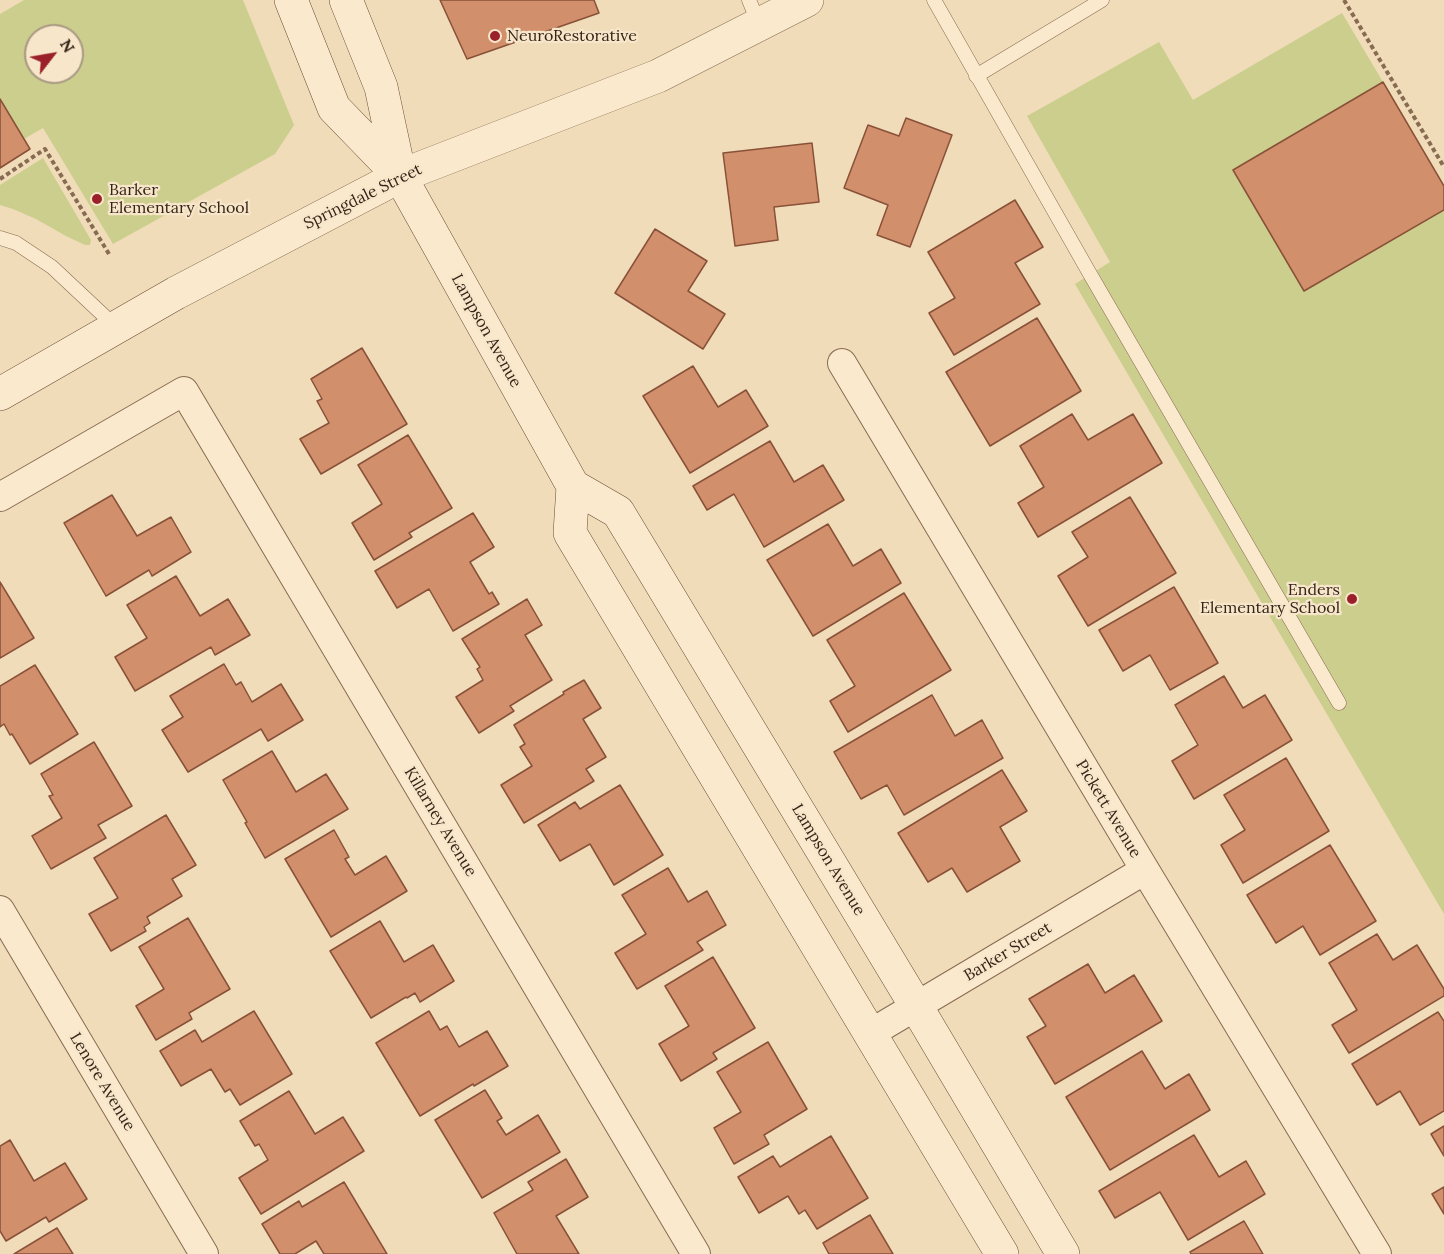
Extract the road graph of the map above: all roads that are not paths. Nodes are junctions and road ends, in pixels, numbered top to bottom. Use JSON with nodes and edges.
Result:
{"nodes":[{"id":1,"x":291,"y":0,"type":"edge"},
{"id":2,"x":346,"y":0,"type":"edge"},
{"id":3,"x":807,"y":0,"type":"edge"},
{"id":4,"x":934,"y":0,"type":"edge"},
{"id":5,"x":1102,"y":0,"type":"edge"},
{"id":6,"x":754,"y":12,"type":"edge"},
{"id":7,"x":976,"y":76,"type":"junction"},
{"id":8,"x":400,"y":176,"type":"junction"},
{"id":9,"x":0,"y":238,"type":"edge"},
{"id":10,"x":116,"y":327,"type":"junction"},
{"id":11,"x":842,"y":363,"type":"dead end"},
{"id":12,"x":0,"y":394,"type":"edge"},
{"id":13,"x":573,"y":486,"type":"junction"},
{"id":14,"x":0,"y":497,"type":"edge"},
{"id":15,"x":1339,"y":703,"type":"dead end"},
{"id":16,"x":1145,"y":870,"type":"junction"},
{"id":17,"x":0,"y":910,"type":"edge"},
{"id":18,"x":916,"y":1006,"type":"junction"},
{"id":19,"x":871,"y":1033,"type":"junction"},
{"id":20,"x":204,"y":1254,"type":"edge"},
{"id":21,"x":696,"y":1254,"type":"edge"},
{"id":22,"x":1002,"y":1254,"type":"edge"},
{"id":23,"x":1063,"y":1254,"type":"edge"},
{"id":24,"x":1377,"y":1254,"type":"edge"}],
"edges":[{"from":1,"to":8,"type":"main road","name":"Lampson Avenue"},
{"from":2,"to":8,"type":"main road","name":"Lampson Avenue"},
{"from":3,"to":6,"type":"main road","name":"Springdale Street"},
{"from":4,"to":7,"type":"lane"},
{"from":5,"to":7,"type":"lane"},
{"from":6,"to":8,"type":"main road","name":"Springdale Street"},
{"from":7,"to":15,"type":"lane"},
{"from":8,"to":10,"type":"main road","name":"Springdale Street"},
{"from":8,"to":13,"type":"main road","name":"Lampson Avenue"},
{"from":9,"to":10,"type":"lane"},
{"from":10,"to":12,"type":"main road","name":"Springdale Street"},
{"from":11,"to":16,"type":"street","name":"Pickett Avenue"},
{"from":13,"to":18,"type":"main road","name":"Lampson Avenue"},
{"from":13,"to":19,"type":"main road"},
{"from":14,"to":21,"type":"street","name":"Killarney Avenue"},
{"from":16,"to":18,"type":"street","name":"Barker Street"},
{"from":16,"to":24,"type":"street","name":"Pickett Avenue"},
{"from":17,"to":20,"type":"street","name":"Lenore Avenue"},
{"from":18,"to":19,"type":"street","name":"Barker Street"},
{"from":18,"to":23,"type":"main road","name":"Lampson Avenue"},
{"from":19,"to":22,"type":"main road"}]}
